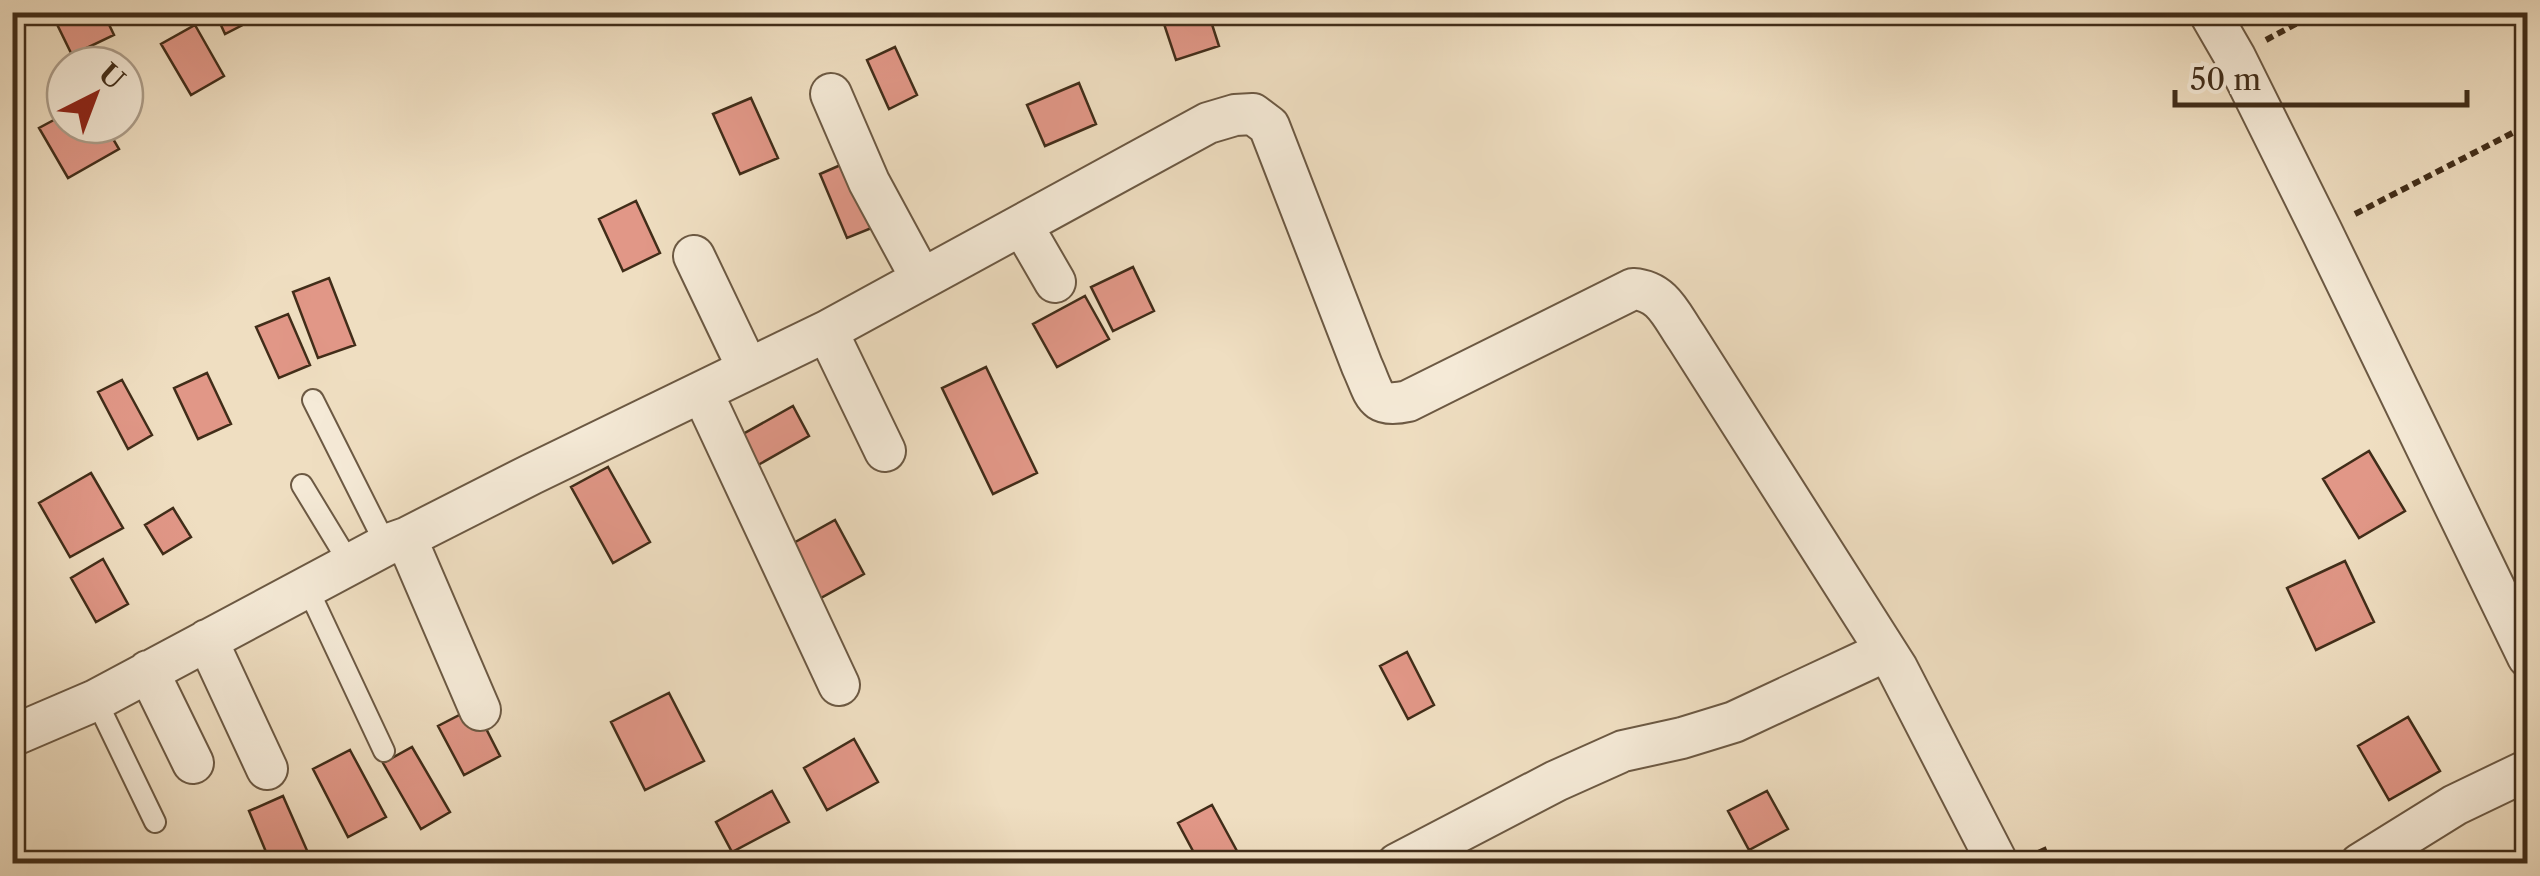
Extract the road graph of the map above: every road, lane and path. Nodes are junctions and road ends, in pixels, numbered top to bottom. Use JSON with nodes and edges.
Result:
{"nodes":[{"id":1,"x":2209,"y":12,"type":"edge"},
{"id":2,"x":2318,"y":12,"type":"edge"},
{"id":3,"x":2235,"y":57,"type":"junction"},
{"id":4,"x":830,"y":94,"type":"dead end"},
{"id":5,"x":2528,"y":125,"type":"edge"},
{"id":6,"x":1022,"y":225,"type":"junction"},
{"id":7,"x":2322,"y":232,"type":"junction"},
{"id":8,"x":694,"y":256,"type":"dead end"},
{"id":9,"x":922,"y":278,"type":"junction"},
{"id":10,"x":1056,"y":282,"type":"dead end"},
{"id":11,"x":826,"y":332,"type":"junction"},
{"id":12,"x":748,"y":370,"type":"junction"},
{"id":13,"x":702,"y":392,"type":"junction"},
{"id":14,"x":314,"y":400,"type":"dead end"},
{"id":15,"x":885,"y":451,"type":"dead end"},
{"id":16,"x":302,"y":486,"type":"dead end"},
{"id":17,"x":396,"y":541,"type":"junction"},
{"id":18,"x":350,"y":564,"type":"junction"},
{"id":19,"x":307,"y":587,"type":"junction"},
{"id":20,"x":207,"y":640,"type":"junction"},
{"id":21,"x":1886,"y":652,"type":"junction"},
{"id":22,"x":2528,"y":657,"type":"edge"},
{"id":23,"x":148,"y":671,"type":"junction"},
{"id":24,"x":840,"y":684,"type":"dead end"},
{"id":25,"x":96,"y":700,"type":"junction"},
{"id":26,"x":480,"y":710,"type":"dead end"},
{"id":27,"x":12,"y":736,"type":"edge"},
{"id":28,"x":384,"y":752,"type":"dead end"},
{"id":29,"x":193,"y":763,"type":"dead end"},
{"id":30,"x":266,"y":769,"type":"dead end"},
{"id":31,"x":2528,"y":770,"type":"edge"},
{"id":32,"x":155,"y":822,"type":"dead end"},
{"id":33,"x":1397,"y":864,"type":"edge"},
{"id":34,"x":1998,"y":864,"type":"edge"},
{"id":35,"x":2360,"y":864,"type":"edge"}],
"edges":[{"from":1,"to":3,"type":"street"},
{"from":2,"to":3,"type":"path"},
{"from":3,"to":7,"type":"street"},
{"from":4,"to":9,"type":"street"},
{"from":5,"to":7,"type":"path"},
{"from":6,"to":9,"type":"street"},
{"from":6,"to":10,"type":"street"},
{"from":6,"to":21,"type":"street"},
{"from":7,"to":22,"type":"street"},
{"from":8,"to":12,"type":"street"},
{"from":9,"to":11,"type":"street"},
{"from":11,"to":12,"type":"street"},
{"from":11,"to":15,"type":"street"},
{"from":12,"to":13,"type":"street"},
{"from":13,"to":17,"type":"street"},
{"from":13,"to":24,"type":"street"},
{"from":14,"to":17,"type":"lane"},
{"from":16,"to":18,"type":"lane"},
{"from":17,"to":18,"type":"street"},
{"from":17,"to":26,"type":"street"},
{"from":18,"to":19,"type":"street"},
{"from":19,"to":20,"type":"street"},
{"from":19,"to":28,"type":"lane"},
{"from":20,"to":23,"type":"street"},
{"from":20,"to":30,"type":"street"},
{"from":21,"to":33,"type":"street"},
{"from":21,"to":34,"type":"street"},
{"from":23,"to":25,"type":"street"},
{"from":23,"to":29,"type":"street"},
{"from":25,"to":27,"type":"street"},
{"from":25,"to":32,"type":"lane"},
{"from":31,"to":35,"type":"street"}]}
